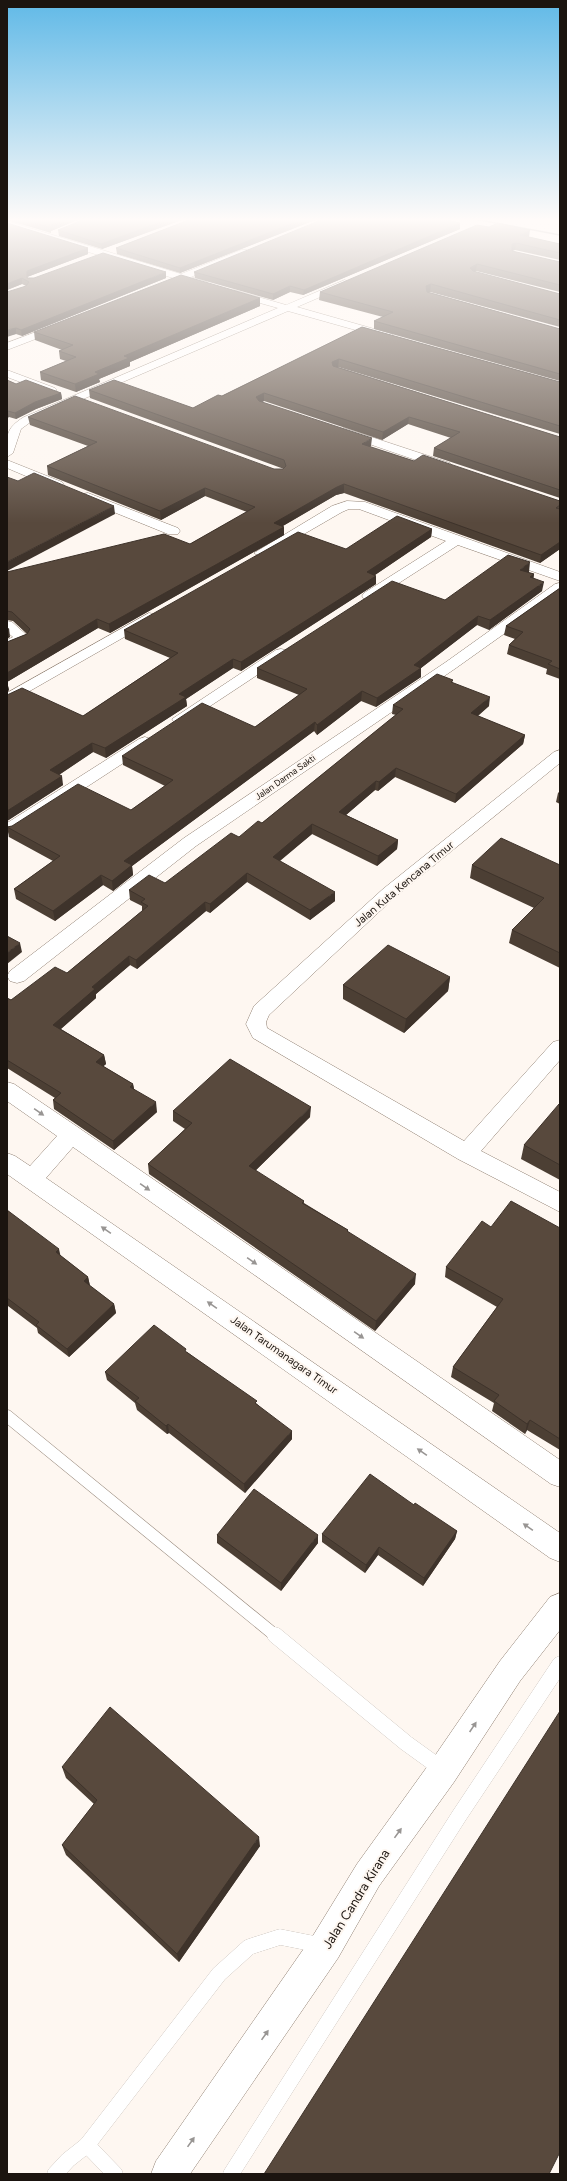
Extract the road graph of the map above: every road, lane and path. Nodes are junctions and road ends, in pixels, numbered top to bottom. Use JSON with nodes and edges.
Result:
{"nodes":[{"id":1,"x":261,"y":320,"type":"edge"},
{"id":2,"x":331,"y":320,"type":"edge"},
{"id":3,"x":73,"y":321,"type":"edge"},
{"id":4,"x":399,"y":339,"type":"edge"},
{"id":5,"x":7,"y":347,"type":"edge"},
{"id":6,"x":7,"y":373,"type":"edge"},
{"id":7,"x":76,"y":399,"type":"junction"},
{"id":8,"x":91,"y":405,"type":"edge"},
{"id":9,"x":331,"y":427,"type":"edge"},
{"id":10,"x":7,"y":454,"type":"edge"},
{"id":11,"x":7,"y":464,"type":"edge"},
{"id":12,"x":456,"y":469,"type":"edge"},
{"id":13,"x":173,"y":531,"type":"dead end"},
{"id":14,"x":456,"y":540,"type":"junction"},
{"id":15,"x":248,"y":561,"type":"edge"},
{"id":16,"x":560,"y":565,"type":"edge"},
{"id":17,"x":554,"y":575,"type":"edge"},
{"id":18,"x":560,"y":587,"type":"edge"},
{"id":19,"x":355,"y":605,"type":"edge"},
{"id":20,"x":158,"y":612,"type":"edge"},
{"id":21,"x":7,"y":625,"type":"edge"},
{"id":22,"x":295,"y":644,"type":"edge"},
{"id":23,"x":7,"y":646,"type":"edge"},
{"id":24,"x":7,"y":699,"type":"edge"},
{"id":25,"x":168,"y":727,"type":"edge"},
{"id":26,"x":154,"y":736,"type":"edge"},
{"id":27,"x":560,"y":755,"type":"edge"},
{"id":28,"x":7,"y":831,"type":"edge"},
{"id":29,"x":17,"y":976,"type":"dead end"},
{"id":30,"x":560,"y":1047,"type":"edge"},
{"id":31,"x":7,"y":1090,"type":"edge"},
{"id":32,"x":71,"y":1134,"type":"junction"},
{"id":33,"x":466,"y":1153,"type":"junction"},
{"id":34,"x":7,"y":1162,"type":"edge"},
{"id":35,"x":32,"y":1179,"type":"junction"},
{"id":36,"x":560,"y":1203,"type":"edge"},
{"id":37,"x":7,"y":1416,"type":"edge"},
{"id":38,"x":560,"y":1475,"type":"edge"},
{"id":39,"x":560,"y":1549,"type":"edge"},
{"id":40,"x":560,"y":1607,"type":"edge"},
{"id":41,"x":560,"y":1664,"type":"edge"},
{"id":42,"x":443,"y":1770,"type":"junction"},
{"id":43,"x":326,"y":1946,"type":"junction"},
{"id":44,"x":87,"y":2145,"type":"junction"},
{"id":45,"x":55,"y":2174,"type":"edge"},
{"id":46,"x":115,"y":2174,"type":"edge"},
{"id":47,"x":169,"y":2174,"type":"edge"},
{"id":48,"x":231,"y":2174,"type":"edge"}],
"edges":[{"from":1,"to":7,"type":"street"},
{"from":2,"to":4,"type":"street"},
{"from":3,"to":5,"type":"street"},
{"from":6,"to":7,"type":"street"},
{"from":7,"to":8,"type":"street"},
{"from":7,"to":10,"type":"street"},
{"from":9,"to":12,"type":"street"},
{"from":11,"to":13,"type":"street"},
{"from":14,"to":15,"type":"street"},
{"from":14,"to":17,"type":"street"},
{"from":14,"to":19,"type":"street"},
{"from":16,"to":17,"type":"street"},
{"from":18,"to":29,"type":"street","name":"Jalan Darma Sakti"},
{"from":20,"to":24,"type":"street"},
{"from":21,"to":23,"type":"street"},
{"from":22,"to":25,"type":"street"},
{"from":26,"to":28,"type":"street"},
{"from":27,"to":33,"type":"street","name":"Jalan Kuta Kencana Timur"},
{"from":30,"to":33,"type":"street"},
{"from":31,"to":32,"type":"street","one_way":true},
{"from":32,"to":35,"type":"street"},
{"from":32,"to":38,"type":"street","one_way":true},
{"from":33,"to":36,"type":"street"},
{"from":34,"to":35,"type":"street","name":"Jalan Tarumanagara Timur"},
{"from":39,"to":35,"type":"street","name":"Jalan Tarumanagara Timur","one_way":true},
{"from":37,"to":42,"type":"lane"},
{"from":42,"to":40,"type":"street","name":"Jalan Candra Kirana","one_way":true},
{"from":41,"to":48,"type":"lane"},
{"from":43,"to":42,"type":"street","name":"Jalan Candra Kirana","one_way":true},
{"from":43,"to":44,"type":"lane"},
{"from":47,"to":43,"type":"street","name":"Jalan Candra Kirana","one_way":true},
{"from":44,"to":45,"type":"lane"},
{"from":44,"to":46,"type":"lane"}]}
